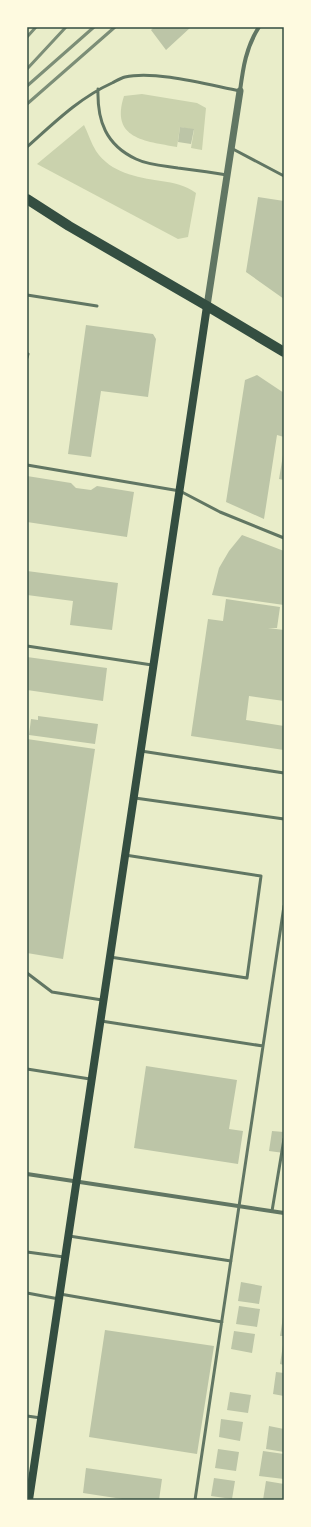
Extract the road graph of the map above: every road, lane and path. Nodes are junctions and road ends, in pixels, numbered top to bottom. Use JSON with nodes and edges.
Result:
{"nodes":[{"id":1,"x":258,"y":27,"type":"edge"},
{"id":2,"x":98,"y":89,"type":"junction"},
{"id":3,"x":240,"y":91,"type":"junction"},
{"id":4,"x":27,"y":147,"type":"edge"},
{"id":5,"x":231,"y":148,"type":"junction"},
{"id":6,"x":227,"y":175,"type":"junction"},
{"id":7,"x":284,"y":176,"type":"edge"},
{"id":8,"x":27,"y":198,"type":"edge"},
{"id":9,"x":27,"y":295,"type":"edge"},
{"id":10,"x":97,"y":306,"type":"dead end"},
{"id":11,"x":208,"y":306,"type":"junction"},
{"id":12,"x":284,"y":352,"type":"edge"},
{"id":13,"x":27,"y":465,"type":"edge"},
{"id":14,"x":180,"y":491,"type":"junction"},
{"id":15,"x":284,"y":538,"type":"edge"},
{"id":16,"x":27,"y":646,"type":"edge"},
{"id":17,"x":154,"y":665,"type":"junction"},
{"id":18,"x":141,"y":751,"type":"junction"},
{"id":19,"x":284,"y":773,"type":"edge"},
{"id":20,"x":134,"y":798,"type":"junction"},
{"id":21,"x":284,"y":819,"type":"edge"},
{"id":22,"x":125,"y":855,"type":"junction"},
{"id":23,"x":284,"y":906,"type":"edge"},
{"id":24,"x":110,"y":957,"type":"junction"},
{"id":25,"x":27,"y":973,"type":"edge"},
{"id":26,"x":104,"y":1000,"type":"junction"},
{"id":27,"x":101,"y":1021,"type":"junction"},
{"id":28,"x":263,"y":1046,"type":"junction"},
{"id":29,"x":27,"y":1069,"type":"edge"},
{"id":30,"x":92,"y":1079,"type":"junction"},
{"id":31,"x":284,"y":1139,"type":"edge"},
{"id":32,"x":27,"y":1174,"type":"edge"},
{"id":33,"x":77,"y":1181,"type":"junction"},
{"id":34,"x":239,"y":1206,"type":"junction"},
{"id":35,"x":272,"y":1211,"type":"junction"},
{"id":36,"x":284,"y":1213,"type":"edge"},
{"id":37,"x":68,"y":1236,"type":"junction"},
{"id":38,"x":27,"y":1252,"type":"edge"},
{"id":39,"x":65,"y":1257,"type":"junction"},
{"id":40,"x":231,"y":1261,"type":"junction"},
{"id":41,"x":27,"y":1293,"type":"edge"},
{"id":42,"x":59,"y":1297,"type":"junction"},
{"id":43,"x":222,"y":1322,"type":"junction"},
{"id":44,"x":27,"y":1416,"type":"edge"},
{"id":45,"x":41,"y":1418,"type":"junction"},
{"id":46,"x":31,"y":1463,"type":"edge"},
{"id":47,"x":29,"y":1500,"type":"edge"},
{"id":48,"x":196,"y":1500,"type":"edge"}],
"edges":[{"from":1,"to":3,"type":"street"},
{"from":2,"to":3,"type":"lane"},
{"from":2,"to":4,"type":"lane"},
{"from":2,"to":6,"type":"lane"},
{"from":3,"to":5,"type":"street"},
{"from":5,"to":6,"type":"street"},
{"from":5,"to":7,"type":"lane"},
{"from":6,"to":11,"type":"street"},
{"from":8,"to":11,"type":"main road"},
{"from":9,"to":10,"type":"lane"},
{"from":11,"to":12,"type":"main road"},
{"from":11,"to":14,"type":"main road"},
{"from":13,"to":14,"type":"lane"},
{"from":14,"to":15,"type":"lane"},
{"from":14,"to":17,"type":"main road"},
{"from":16,"to":17,"type":"lane"},
{"from":17,"to":18,"type":"main road"},
{"from":18,"to":19,"type":"lane"},
{"from":18,"to":20,"type":"main road"},
{"from":20,"to":21,"type":"lane"},
{"from":20,"to":22,"type":"main road"},
{"from":22,"to":24,"type":"main road"},
{"from":22,"to":24,"type":"lane"},
{"from":23,"to":28,"type":"lane"},
{"from":24,"to":26,"type":"main road"},
{"from":25,"to":26,"type":"lane"},
{"from":26,"to":27,"type":"main road"},
{"from":27,"to":28,"type":"lane"},
{"from":27,"to":30,"type":"main road"},
{"from":28,"to":34,"type":"lane"},
{"from":29,"to":30,"type":"lane"},
{"from":30,"to":33,"type":"main road"},
{"from":31,"to":35,"type":"lane"},
{"from":32,"to":33,"type":"street"},
{"from":33,"to":34,"type":"street"},
{"from":33,"to":37,"type":"main road"},
{"from":34,"to":35,"type":"street"},
{"from":34,"to":40,"type":"lane"},
{"from":35,"to":36,"type":"street"},
{"from":37,"to":39,"type":"main road"},
{"from":37,"to":40,"type":"lane"},
{"from":38,"to":39,"type":"lane"},
{"from":39,"to":42,"type":"main road"},
{"from":40,"to":43,"type":"lane"},
{"from":41,"to":42,"type":"lane"},
{"from":42,"to":43,"type":"lane"},
{"from":42,"to":45,"type":"main road"},
{"from":43,"to":48,"type":"lane"},
{"from":44,"to":45,"type":"lane"},
{"from":45,"to":46,"type":"main road"},
{"from":46,"to":47,"type":"main road"}]}
